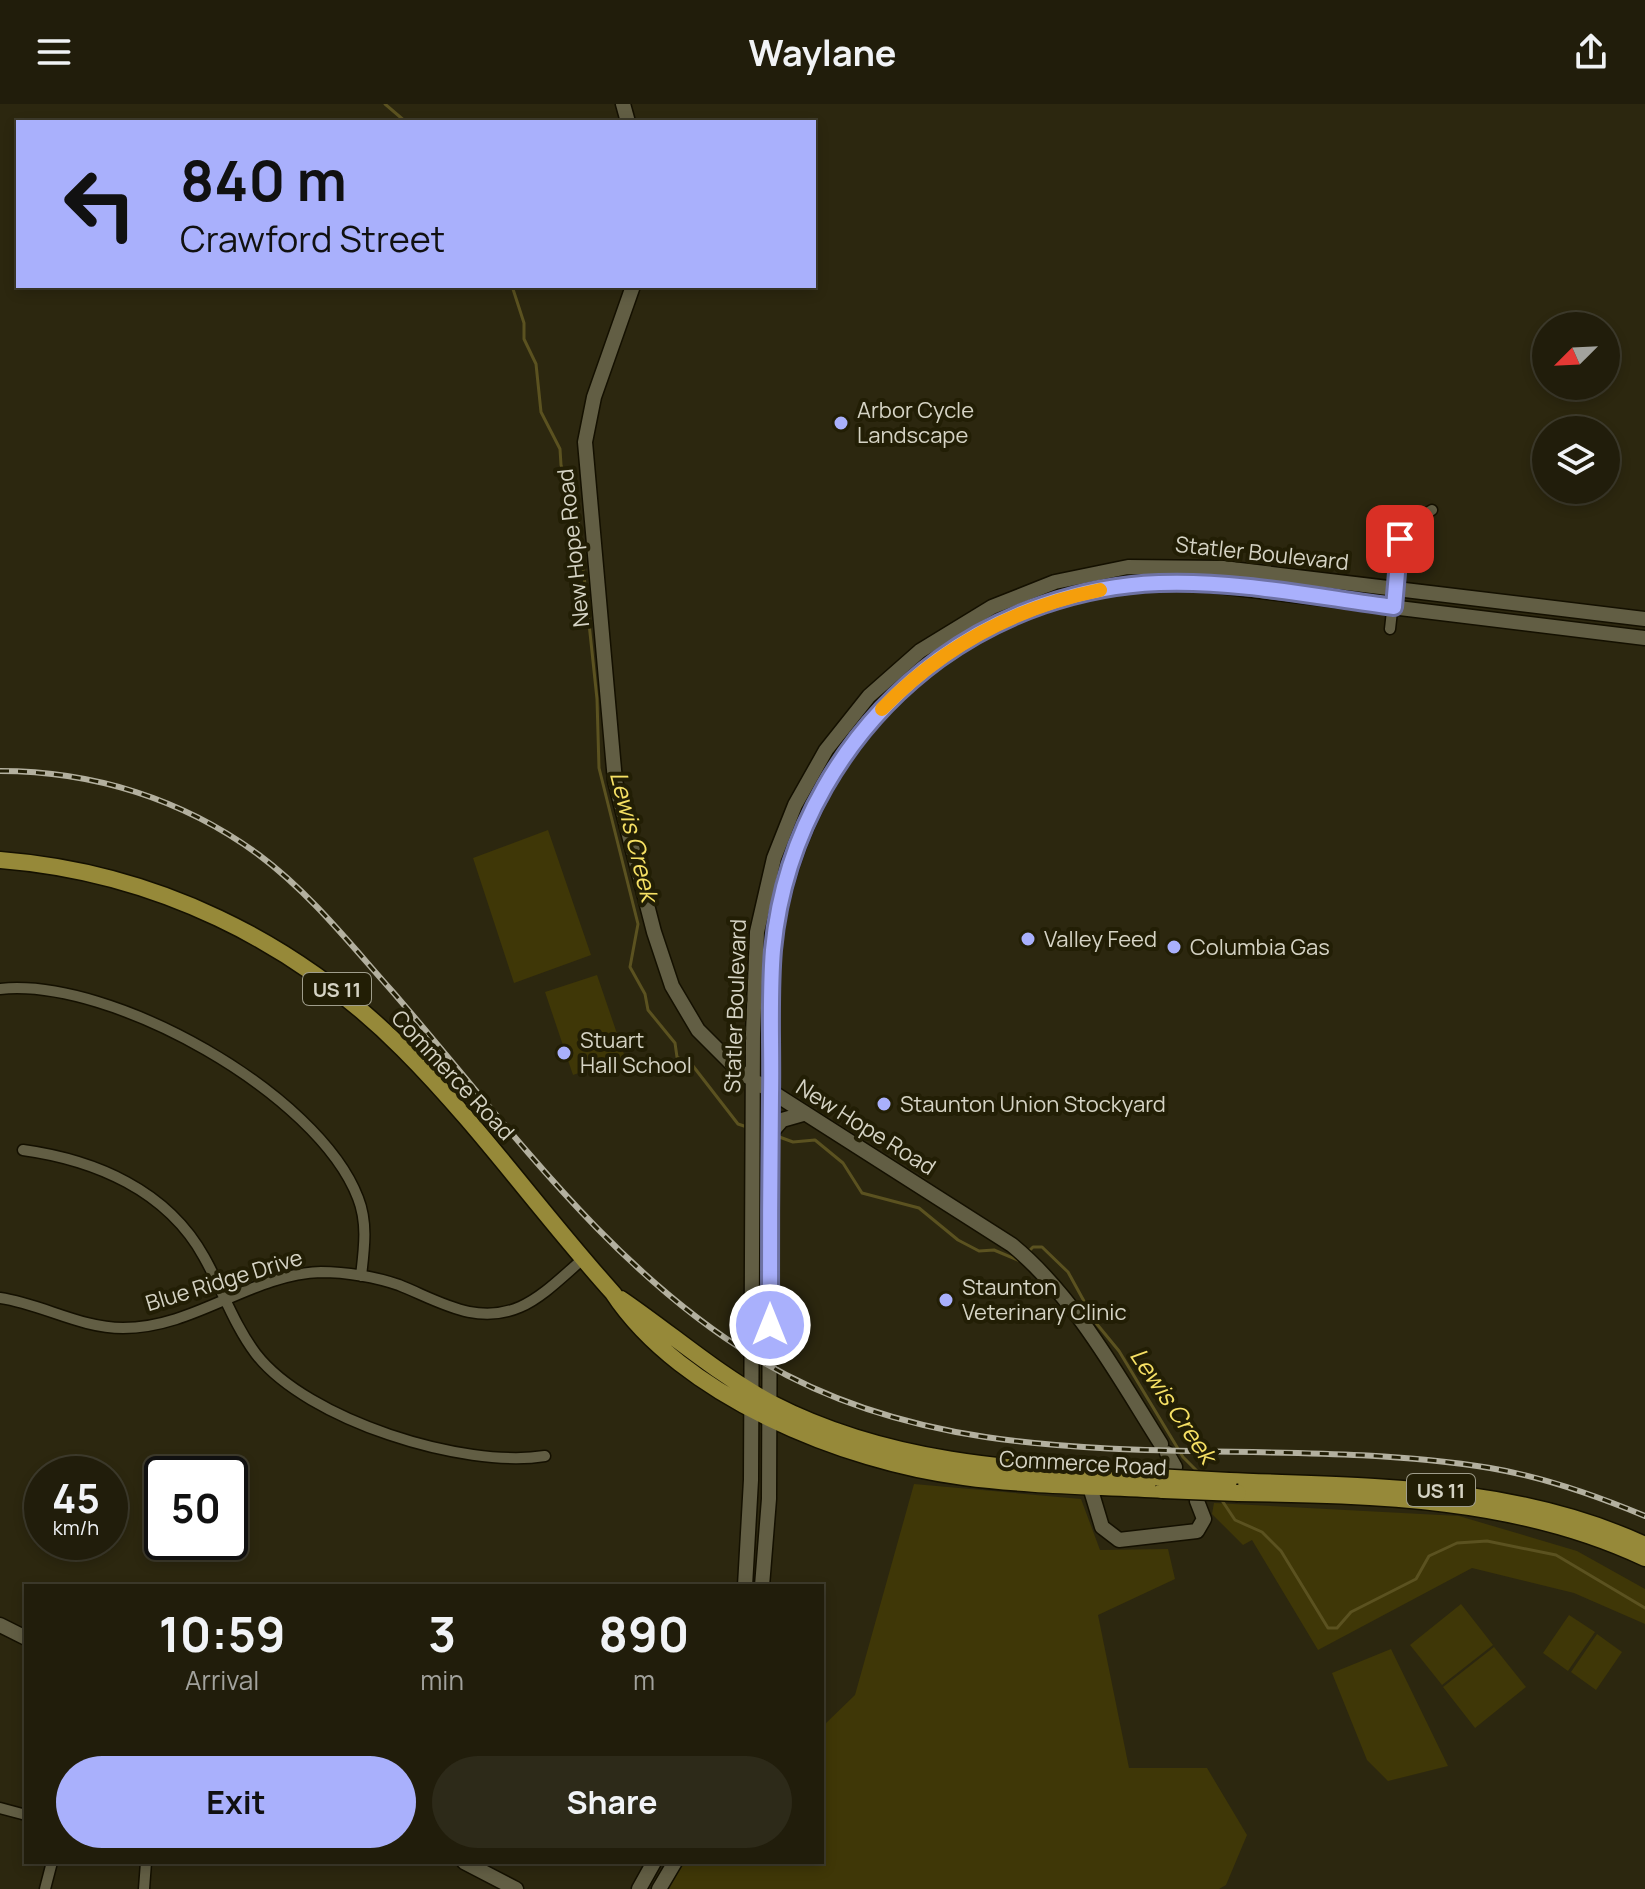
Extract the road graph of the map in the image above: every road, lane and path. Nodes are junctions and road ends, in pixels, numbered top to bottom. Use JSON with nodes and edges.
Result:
{"nodes":[{"id":1,"x":632,"y":288,"type":"edge"},
{"id":2,"x":1432,"y":510,"type":"dead end"},
{"id":3,"x":1395,"y":589,"type":"junction"},
{"id":4,"x":1394,"y":607,"type":"junction"},
{"id":5,"x":1645,"y":619,"type":"edge"},
{"id":6,"x":1390,"y":629,"type":"dead end"},
{"id":7,"x":1645,"y":638,"type":"edge"},
{"id":8,"x":0,"y":860,"type":"edge"},
{"id":9,"x":0,"y":989,"type":"edge"},
{"id":10,"x":753,"y":1042,"type":"junction"},
{"id":11,"x":721,"y":1056,"type":"junction"},
{"id":12,"x":753,"y":1081,"type":"junction"},
{"id":13,"x":771,"y":1099,"type":"junction"},
{"id":14,"x":796,"y":1115,"type":"junction"},
{"id":15,"x":771,"y":1133,"type":"junction"},
{"id":16,"x":23,"y":1150,"type":"dead end"},
{"id":17,"x":583,"y":1259,"type":"junction"},
{"id":18,"x":361,"y":1276,"type":"junction"},
{"id":19,"x":0,"y":1298,"type":"edge"},
{"id":20,"x":227,"y":1301,"type":"junction"},
{"id":21,"x":752,"y":1399,"type":"junction"},
{"id":22,"x":770,"y":1409,"type":"junction"},
{"id":23,"x":545,"y":1456,"type":"dead end"},
{"id":24,"x":1175,"y":1467,"type":"dead end"},
{"id":25,"x":1088,"y":1480,"type":"junction"},
{"id":26,"x":1234,"y":1487,"type":"junction"},
{"id":27,"x":1197,"y":1501,"type":"dead end"},
{"id":28,"x":1645,"y":1545,"type":"edge"},
{"id":29,"x":1645,"y":1558,"type":"edge"},
{"id":30,"x":745,"y":1584,"type":"edge"},
{"id":31,"x":762,"y":1584,"type":"edge"},
{"id":32,"x":0,"y":1625,"type":"edge"},
{"id":33,"x":24,"y":1637,"type":"edge"},
{"id":34,"x":0,"y":1808,"type":"edge"},
{"id":35,"x":24,"y":1814,"type":"edge"},
{"id":36,"x":51,"y":1864,"type":"edge"},
{"id":37,"x":146,"y":1864,"type":"edge"},
{"id":38,"x":468,"y":1864,"type":"edge"},
{"id":39,"x":653,"y":1864,"type":"edge"},
{"id":40,"x":674,"y":1864,"type":"edge"},
{"id":41,"x":45,"y":1889,"type":"edge"},
{"id":42,"x":144,"y":1889,"type":"edge"},
{"id":43,"x":516,"y":1889,"type":"edge"},
{"id":44,"x":639,"y":1889,"type":"edge"},
{"id":45,"x":659,"y":1889,"type":"edge"}],
"edges":[{"from":1,"to":11,"type":"main road","name":"New Hope Road"},
{"from":2,"to":3,"type":"street"},
{"from":3,"to":4,"type":"street"},
{"from":3,"to":5,"type":"main road","name":"Statler Boulevard"},
{"from":3,"to":10,"type":"main road","name":"Statler Boulevard"},
{"from":4,"to":6,"type":"street"},
{"from":4,"to":7,"type":"main road","name":"Statler Boulevard"},
{"from":4,"to":13,"type":"main road","name":"Statler Boulevard"},
{"from":8,"to":17,"type":"main road","name":"Commerce Road","number":"US 11"},
{"from":9,"to":18,"type":"street"},
{"from":10,"to":11,"type":"main road"},
{"from":10,"to":12,"type":"main road","name":"Statler Boulevard"},
{"from":11,"to":12,"type":"main road","name":"New Hope Road"},
{"from":12,"to":13,"type":"main road","name":"New Hope Road"},
{"from":12,"to":21,"type":"main road","name":"Statler Boulevard"},
{"from":13,"to":14,"type":"main road","name":"New Hope Road"},
{"from":13,"to":15,"type":"main road","name":"Statler Boulevard"},
{"from":14,"to":15,"type":"main road"},
{"from":14,"to":24,"type":"main road","name":"New Hope Road"},
{"from":15,"to":22,"type":"main road","name":"Statler Boulevard"},
{"from":16,"to":20,"type":"street"},
{"from":17,"to":18,"type":"street","name":"Blue Ridge Drive"},
{"from":17,"to":21,"type":"main road","name":"Commerce Road","number":"US 11"},
{"from":18,"to":20,"type":"street","name":"Blue Ridge Drive"},
{"from":19,"to":20,"type":"street","name":"Blue Ridge Drive"},
{"from":20,"to":23,"type":"street"},
{"from":21,"to":22,"type":"main road","name":"Commerce Road","number":"US 11"},
{"from":21,"to":30,"type":"main road","name":"Statler Boulevard"},
{"from":22,"to":25,"type":"main road","name":"Commerce Road","number":"US 11"},
{"from":22,"to":31,"type":"main road","name":"Statler Boulevard"},
{"from":25,"to":26,"type":"main road","name":"Commerce Road","number":"US 11","bridge":true},
{"from":25,"to":27,"type":"main road"},
{"from":26,"to":28,"type":"main road","name":"Commerce Road","number":"US 11"},
{"from":26,"to":29,"type":"main road","name":"Commerce Road","number":"US 11"},
{"from":32,"to":33,"type":"main road"},
{"from":34,"to":35,"type":"street"},
{"from":36,"to":41,"type":"street"},
{"from":37,"to":42,"type":"street"},
{"from":38,"to":43,"type":"main road"},
{"from":39,"to":44,"type":"main road"},
{"from":40,"to":45,"type":"main road"}]}
